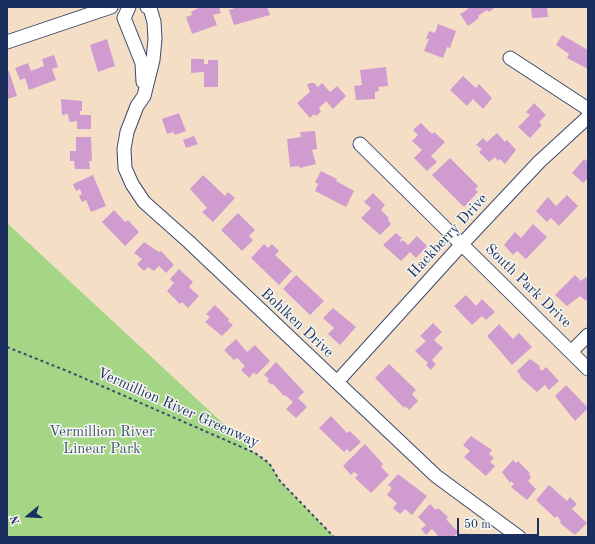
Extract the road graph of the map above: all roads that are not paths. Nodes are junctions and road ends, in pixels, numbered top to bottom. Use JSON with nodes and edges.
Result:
{"nodes":[{"id":1,"x":111,"y":7,"type":"edge"},
{"id":2,"x":130,"y":7,"type":"edge"},
{"id":3,"x":147,"y":7,"type":"edge"},
{"id":4,"x":7,"y":42,"type":"edge"},
{"id":5,"x":510,"y":58,"type":"dead end"},
{"id":6,"x":144,"y":96,"type":"junction"},
{"id":7,"x":588,"y":109,"type":"edge"},
{"id":8,"x":588,"y":117,"type":"edge"},
{"id":9,"x":360,"y":144,"type":"dead end"},
{"id":10,"x":462,"y":244,"type":"junction"},
{"id":11,"x":588,"y":335,"type":"edge"},
{"id":12,"x":572,"y":351,"type":"junction"},
{"id":13,"x":588,"y":369,"type":"edge"},
{"id":14,"x":337,"y":382,"type":"junction"},
{"id":15,"x":519,"y":537,"type":"edge"}],
"edges":[{"from":1,"to":4,"type":"street"},
{"from":2,"to":6,"type":"street"},
{"from":3,"to":6,"type":"street","name":"Bohlken Drive"},
{"from":5,"to":7,"type":"street"},
{"from":6,"to":14,"type":"street","name":"Bohlken Drive"},
{"from":8,"to":10,"type":"street","name":"Hackberry Drive"},
{"from":9,"to":10,"type":"street","name":"South Park Drive"},
{"from":10,"to":12,"type":"street","name":"South Park Drive"},
{"from":10,"to":14,"type":"street","name":"Hackberry Drive"},
{"from":11,"to":12,"type":"street"},
{"from":12,"to":13,"type":"street","name":"South Park Drive"},
{"from":14,"to":15,"type":"street","name":"Bohlken Drive"}]}
